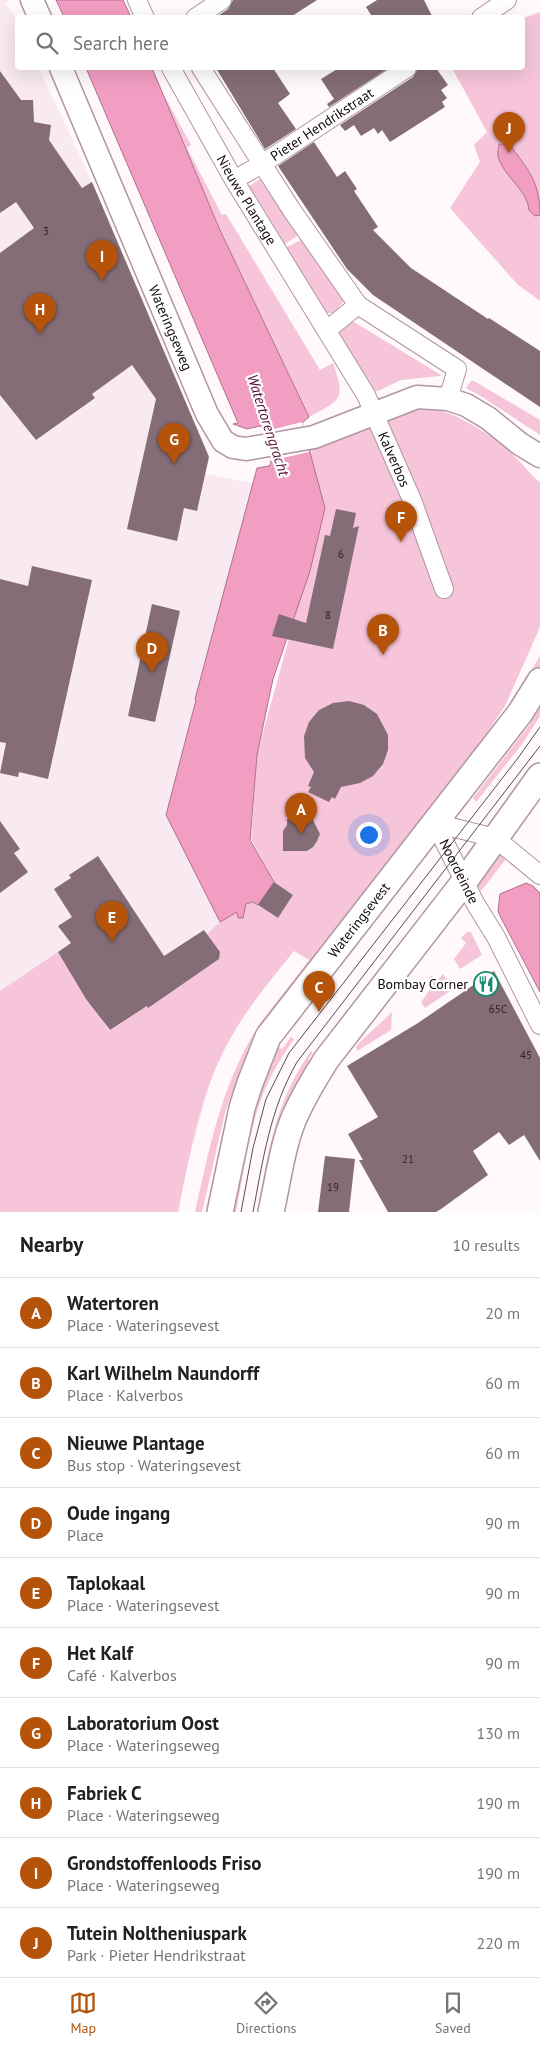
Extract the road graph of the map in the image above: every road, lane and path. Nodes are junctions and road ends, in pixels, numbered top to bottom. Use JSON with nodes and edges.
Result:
{"nodes":[{"id":1,"x":32,"y":0,"type":"edge"},
{"id":2,"x":137,"y":0,"type":"edge"},
{"id":3,"x":222,"y":0,"type":"edge"},
{"id":4,"x":507,"y":0,"type":"edge"},
{"id":5,"x":39,"y":15,"type":"edge"},
{"id":6,"x":144,"y":15,"type":"edge"},
{"id":7,"x":200,"y":15,"type":"edge"},
{"id":8,"x":485,"y":15,"type":"edge"},
{"id":9,"x":62,"y":70,"type":"edge"},
{"id":10,"x":172,"y":70,"type":"edge"},
{"id":11,"x":203,"y":70,"type":"edge"},
{"id":12,"x":404,"y":70,"type":"edge"},
{"id":13,"x":262,"y":164,"type":"junction"},
{"id":14,"x":234,"y":180,"type":"junction"},
{"id":15,"x":358,"y":305,"type":"junction"},
{"id":16,"x":327,"y":330,"type":"junction"},
{"id":17,"x":448,"y":398,"type":"junction"},
{"id":18,"x":374,"y":414,"type":"junction"},
{"id":19,"x":540,"y":456,"type":"edge"},
{"id":20,"x":444,"y":589,"type":"dead end"},
{"id":21,"x":540,"y":681,"type":"edge"},
{"id":22,"x":540,"y":776,"type":"edge"},
{"id":23,"x":435,"y":824,"type":"junction"},
{"id":24,"x":495,"y":838,"type":"junction"},
{"id":25,"x":540,"y":875,"type":"edge"},
{"id":26,"x":464,"y":882,"type":"junction"},
{"id":27,"x":540,"y":1024,"type":"edge"},
{"id":28,"x":220,"y":1212,"type":"edge"},
{"id":29,"x":271,"y":1212,"type":"edge"}],
"edges":[{"from":1,"to":5,"type":"street"},
{"from":2,"to":6,"type":"street"},
{"from":3,"to":7,"type":"street"},
{"from":4,"to":8,"type":"street"},
{"from":9,"to":18,"type":"street","name":"Wateringseweg"},
{"from":10,"to":14,"type":"street","name":"Nieuwe Plantage"},
{"from":11,"to":13,"type":"street"},
{"from":12,"to":13,"type":"street","name":"Pieter Hendrikstraat"},
{"from":13,"to":14,"type":"street","name":"Pieter Hendrikstraat"},
{"from":13,"to":15,"type":"street"},
{"from":14,"to":16,"type":"street","name":"Nieuwe Plantage"},
{"from":15,"to":16,"type":"street"},
{"from":15,"to":17,"type":"street"},
{"from":16,"to":18,"type":"street","name":"Nieuwe Plantage"},
{"from":17,"to":18,"type":"street"},
{"from":17,"to":19,"type":"street"},
{"from":18,"to":20,"type":"street","name":"Kalverbos"},
{"from":21,"to":23,"type":"main road","name":"Wateringsevest"},
{"from":22,"to":24,"type":"main road"},
{"from":23,"to":24,"type":"street","name":"Noordeinde"},
{"from":23,"to":26,"type":"street","name":"Noordeinde"},
{"from":23,"to":28,"type":"main road","name":"Wateringsevest"},
{"from":24,"to":25,"type":"street","name":"Noordeinde"},
{"from":24,"to":26,"type":"main road"},
{"from":26,"to":27,"type":"street","name":"Noordeinde"},
{"from":26,"to":29,"type":"main road"}]}
